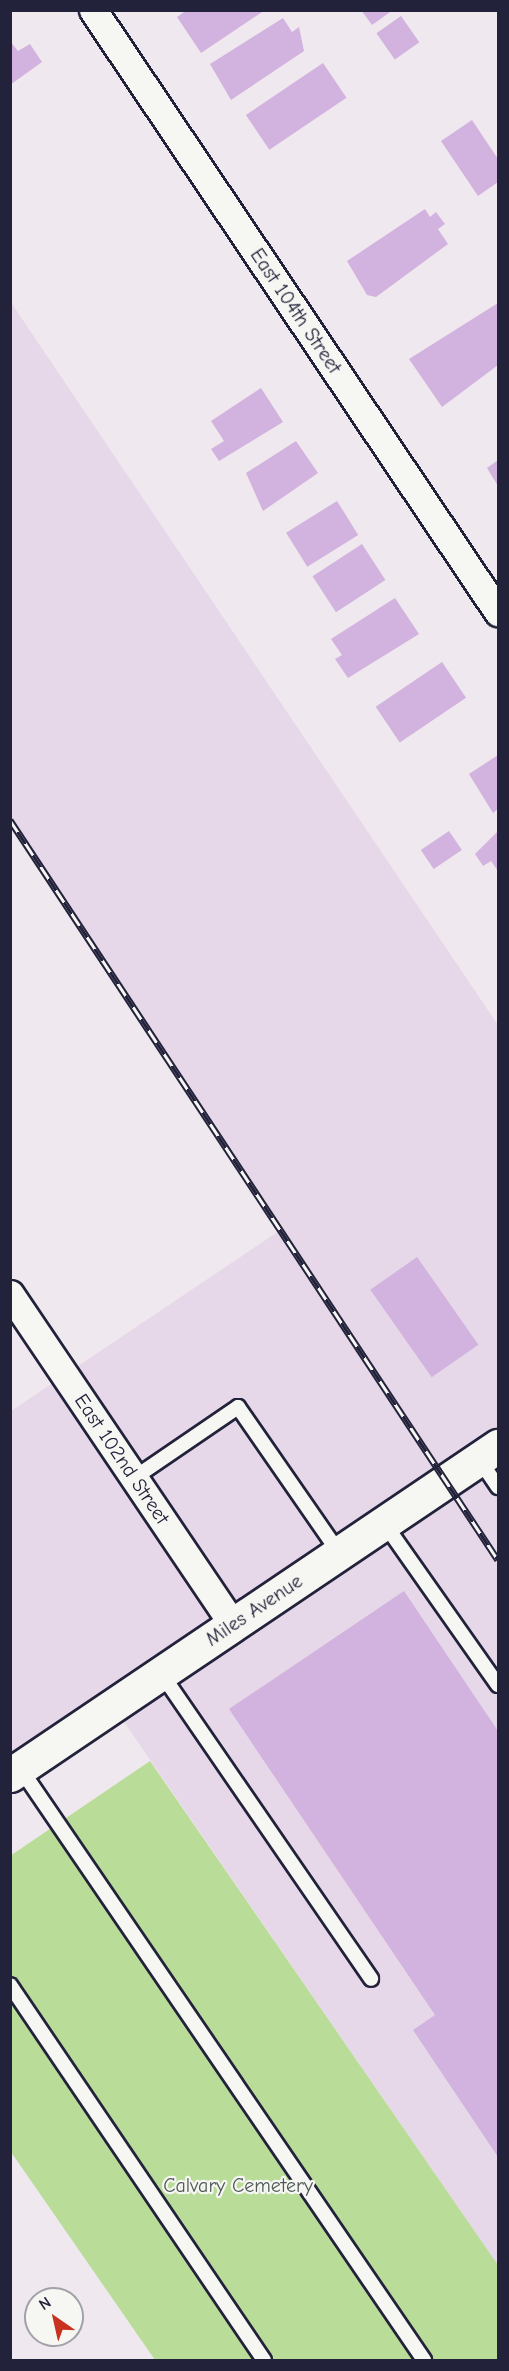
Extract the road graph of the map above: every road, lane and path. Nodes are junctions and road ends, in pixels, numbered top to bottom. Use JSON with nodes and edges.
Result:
{"nodes":[{"id":1,"x":93,"y":10,"type":"edge"},
{"id":2,"x":498,"y":612,"type":"edge"},
{"id":3,"x":10,"y":1294,"type":"edge"},
{"id":4,"x":489,"y":1452,"type":"edge"},
{"id":5,"x":134,"y":1478,"type":"junction"},
{"id":6,"x":498,"y":1487,"type":"edge"},
{"id":7,"x":384,"y":1523,"type":"junction"},
{"id":8,"x":339,"y":1553,"type":"junction"},
{"id":9,"x":233,"y":1625,"type":"junction"},
{"id":10,"x":161,"y":1673,"type":"junction"},
{"id":11,"x":498,"y":1685,"type":"edge"},
{"id":12,"x":15,"y":1771,"type":"edge"},
{"id":13,"x":370,"y":1979,"type":"dead end"},
{"id":14,"x":10,"y":1985,"type":"edge"},
{"id":15,"x":264,"y":2361,"type":"edge"},
{"id":16,"x":424,"y":2361,"type":"edge"}],
"edges":[{"from":1,"to":2,"type":"street","name":"East 104th Street"},
{"from":3,"to":5,"type":"street","name":"East 102nd Street"},
{"from":4,"to":6,"type":"lane"},
{"from":4,"to":7,"type":"main road","name":"Miles Avenue"},
{"from":5,"to":8,"type":"lane"},
{"from":5,"to":9,"type":"street","name":"East 102nd Street"},
{"from":7,"to":8,"type":"main road","name":"Miles Avenue"},
{"from":7,"to":11,"type":"lane"},
{"from":8,"to":9,"type":"main road","name":"Miles Avenue"},
{"from":9,"to":10,"type":"main road","name":"Miles Avenue"},
{"from":10,"to":12,"type":"main road","name":"Miles Avenue"},
{"from":10,"to":13,"type":"lane"},
{"from":12,"to":16,"type":"lane"},
{"from":14,"to":15,"type":"lane"}]}
